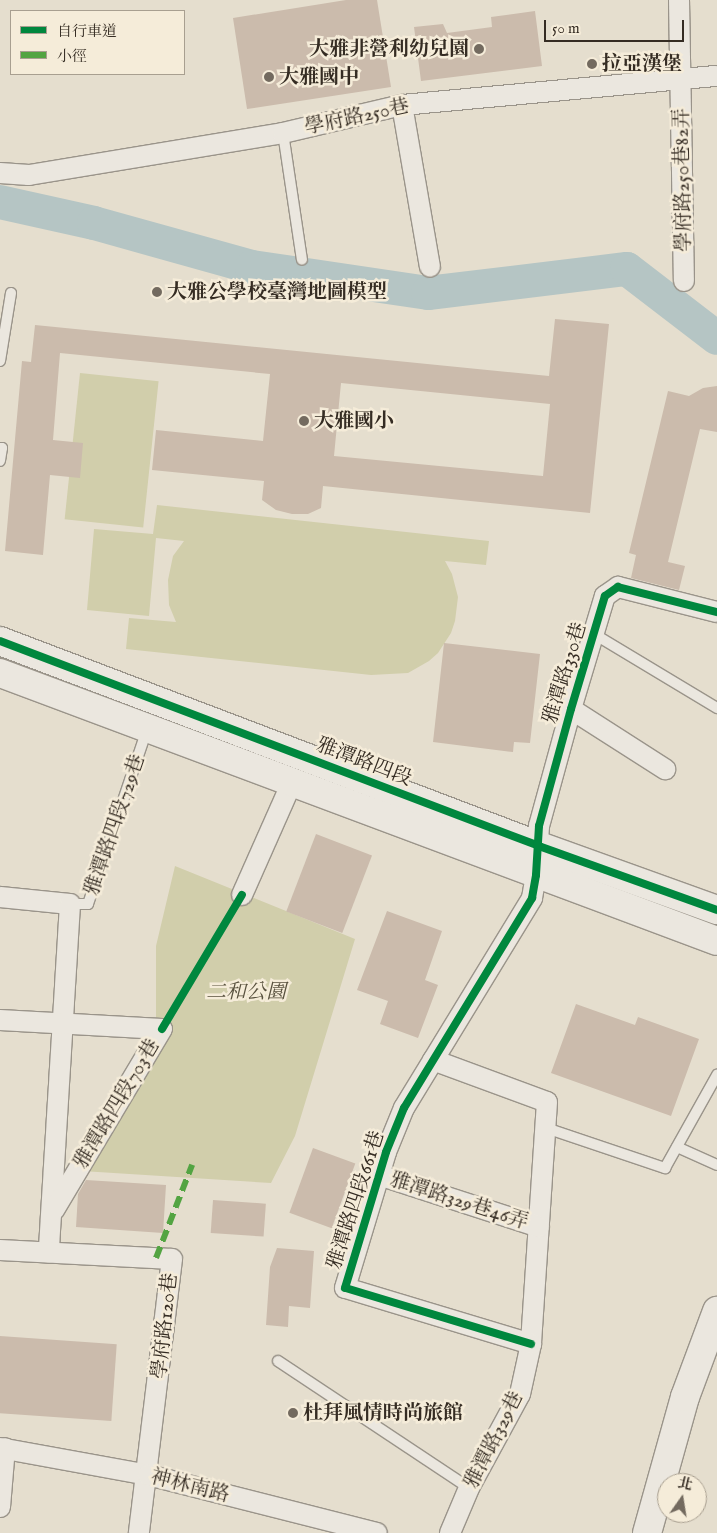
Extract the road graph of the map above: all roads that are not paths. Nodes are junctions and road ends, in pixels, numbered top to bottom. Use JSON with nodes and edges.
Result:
{"nodes":[{"id":1,"x":679,"y":0,"type":"edge"},
{"id":2,"x":717,"y":76,"type":"edge"},
{"id":3,"x":681,"y":78,"type":"junction"},
{"id":4,"x":402,"y":105,"type":"junction"},
{"id":5,"x":283,"y":133,"type":"junction"},
{"id":6,"x":0,"y":173,"type":"edge"},
{"id":7,"x":302,"y":260,"type":"dead end"},
{"id":8,"x":430,"y":268,"type":"dead end"},
{"id":9,"x":684,"y":281,"type":"dead end"},
{"id":10,"x":11,"y":293,"type":"dead end"},
{"id":11,"x":0,"y":361,"type":"edge"},
{"id":12,"x":0,"y":448,"type":"edge"},
{"id":13,"x":0,"y":460,"type":"edge"},
{"id":14,"x":717,"y":612,"type":"edge"},
{"id":15,"x":594,"y":634,"type":"junction"},
{"id":16,"x":0,"y":642,"type":"edge"},
{"id":17,"x":0,"y":673,"type":"edge"},
{"id":18,"x":717,"y":708,"type":"edge"},
{"id":19,"x":571,"y":709,"type":"junction"},
{"id":20,"x":147,"y":728,"type":"junction"},
{"id":21,"x":665,"y":770,"type":"dead end"},
{"id":22,"x":292,"y":782,"type":"junction"},
{"id":23,"x":539,"y":846,"type":"junction"},
{"id":24,"x":536,"y":875,"type":"junction"},
{"id":25,"x":242,"y":895,"type":"dead end"},
{"id":26,"x":0,"y":897,"type":"edge"},
{"id":27,"x":70,"y":904,"type":"junction"},
{"id":28,"x":717,"y":910,"type":"edge"},
{"id":29,"x":717,"y":941,"type":"edge"},
{"id":30,"x":0,"y":1020,"type":"edge"},
{"id":31,"x":63,"y":1024,"type":"junction"},
{"id":32,"x":433,"y":1060,"type":"junction"},
{"id":33,"x":717,"y":1075,"type":"edge"},
{"id":34,"x":546,"y":1128,"type":"junction"},
{"id":35,"x":677,"y":1147,"type":"junction"},
{"id":36,"x":717,"y":1165,"type":"edge"},
{"id":37,"x":379,"y":1175,"type":"junction"},
{"id":38,"x":51,"y":1214,"type":"junction"},
{"id":39,"x":539,"y":1227,"type":"junction"},
{"id":40,"x":0,"y":1250,"type":"edge"},
{"id":41,"x":49,"y":1252,"type":"junction"},
{"id":42,"x":717,"y":1311,"type":"edge"},
{"id":43,"x":531,"y":1344,"type":"junction"},
{"id":44,"x":278,"y":1361,"type":"dead end"},
{"id":45,"x":2,"y":1448,"type":"edge"},
{"id":46,"x":148,"y":1475,"type":"junction"},
{"id":47,"x":469,"y":1488,"type":"junction"},
{"id":48,"x":0,"y":1507,"type":"edge"},
{"id":49,"x":139,"y":1533,"type":"edge"},
{"id":50,"x":377,"y":1533,"type":"edge"},
{"id":51,"x":450,"y":1533,"type":"edge"},
{"id":52,"x":647,"y":1533,"type":"edge"}],
"edges":[{"from":1,"to":3,"type":"street","name":"學府路250巷82弄"},
{"from":2,"to":3,"type":"street","name":"學府路250巷"},
{"from":3,"to":4,"type":"street","name":"學府路250巷"},
{"from":3,"to":9,"type":"street","name":"學府路250巷82弄"},
{"from":4,"to":5,"type":"street","name":"學府路250巷"},
{"from":4,"to":8,"type":"street"},
{"from":5,"to":6,"type":"street","name":"學府路250巷"},
{"from":5,"to":7,"type":"lane"},
{"from":10,"to":11,"type":"lane"},
{"from":12,"to":13,"type":"lane"},
{"from":14,"to":15,"type":"street","name":"雅潭路330巷"},
{"from":15,"to":18,"type":"lane"},
{"from":15,"to":19,"type":"street","name":"雅潭路330巷"},
{"from":16,"to":23,"type":"street","name":"雅潭路四段"},
{"from":17,"to":20,"type":"street"},
{"from":19,"to":21,"type":"street"},
{"from":19,"to":23,"type":"street","name":"雅潭路330巷"},
{"from":20,"to":22,"type":"street"},
{"from":20,"to":27,"type":"lane","name":"雅潭路四段729巷"},
{"from":22,"to":24,"type":"street"},
{"from":22,"to":25,"type":"street"},
{"from":23,"to":24,"type":"street","name":"雅潭路330巷"},
{"from":23,"to":28,"type":"street","name":"雅潭路四段"},
{"from":24,"to":29,"type":"street"},
{"from":24,"to":32,"type":"street","name":"雅潭路四段661巷"},
{"from":26,"to":27,"type":"street"},
{"from":27,"to":31,"type":"street"},
{"from":30,"to":31,"type":"street"},
{"from":31,"to":38,"type":"street"},
{"from":31,"to":38,"type":"street","name":"雅潭路四段703巷"},
{"from":32,"to":34,"type":"street"},
{"from":32,"to":37,"type":"street","name":"雅潭路四段661巷"},
{"from":33,"to":35,"type":"lane"},
{"from":34,"to":35,"type":"lane"},
{"from":34,"to":39,"type":"street","name":"雅潭路329巷"},
{"from":35,"to":36,"type":"lane"},
{"from":37,"to":39,"type":"street","name":"雅潭路329巷46弄"},
{"from":37,"to":43,"type":"street","name":"雅潭路四段661巷"},
{"from":38,"to":41,"type":"street"},
{"from":39,"to":43,"type":"street","name":"雅潭路329巷"},
{"from":40,"to":41,"type":"street","name":"學府路120巷"},
{"from":41,"to":46,"type":"street","name":"學府路120巷"},
{"from":42,"to":52,"type":"street"},
{"from":43,"to":47,"type":"street","name":"雅潭路329巷"},
{"from":44,"to":47,"type":"lane"},
{"from":45,"to":46,"type":"street","name":"神林南路"},
{"from":45,"to":48,"type":"street"},
{"from":46,"to":49,"type":"street"},
{"from":46,"to":50,"type":"street","name":"神林南路"},
{"from":47,"to":51,"type":"street","name":"雅潭路329巷"}]}
